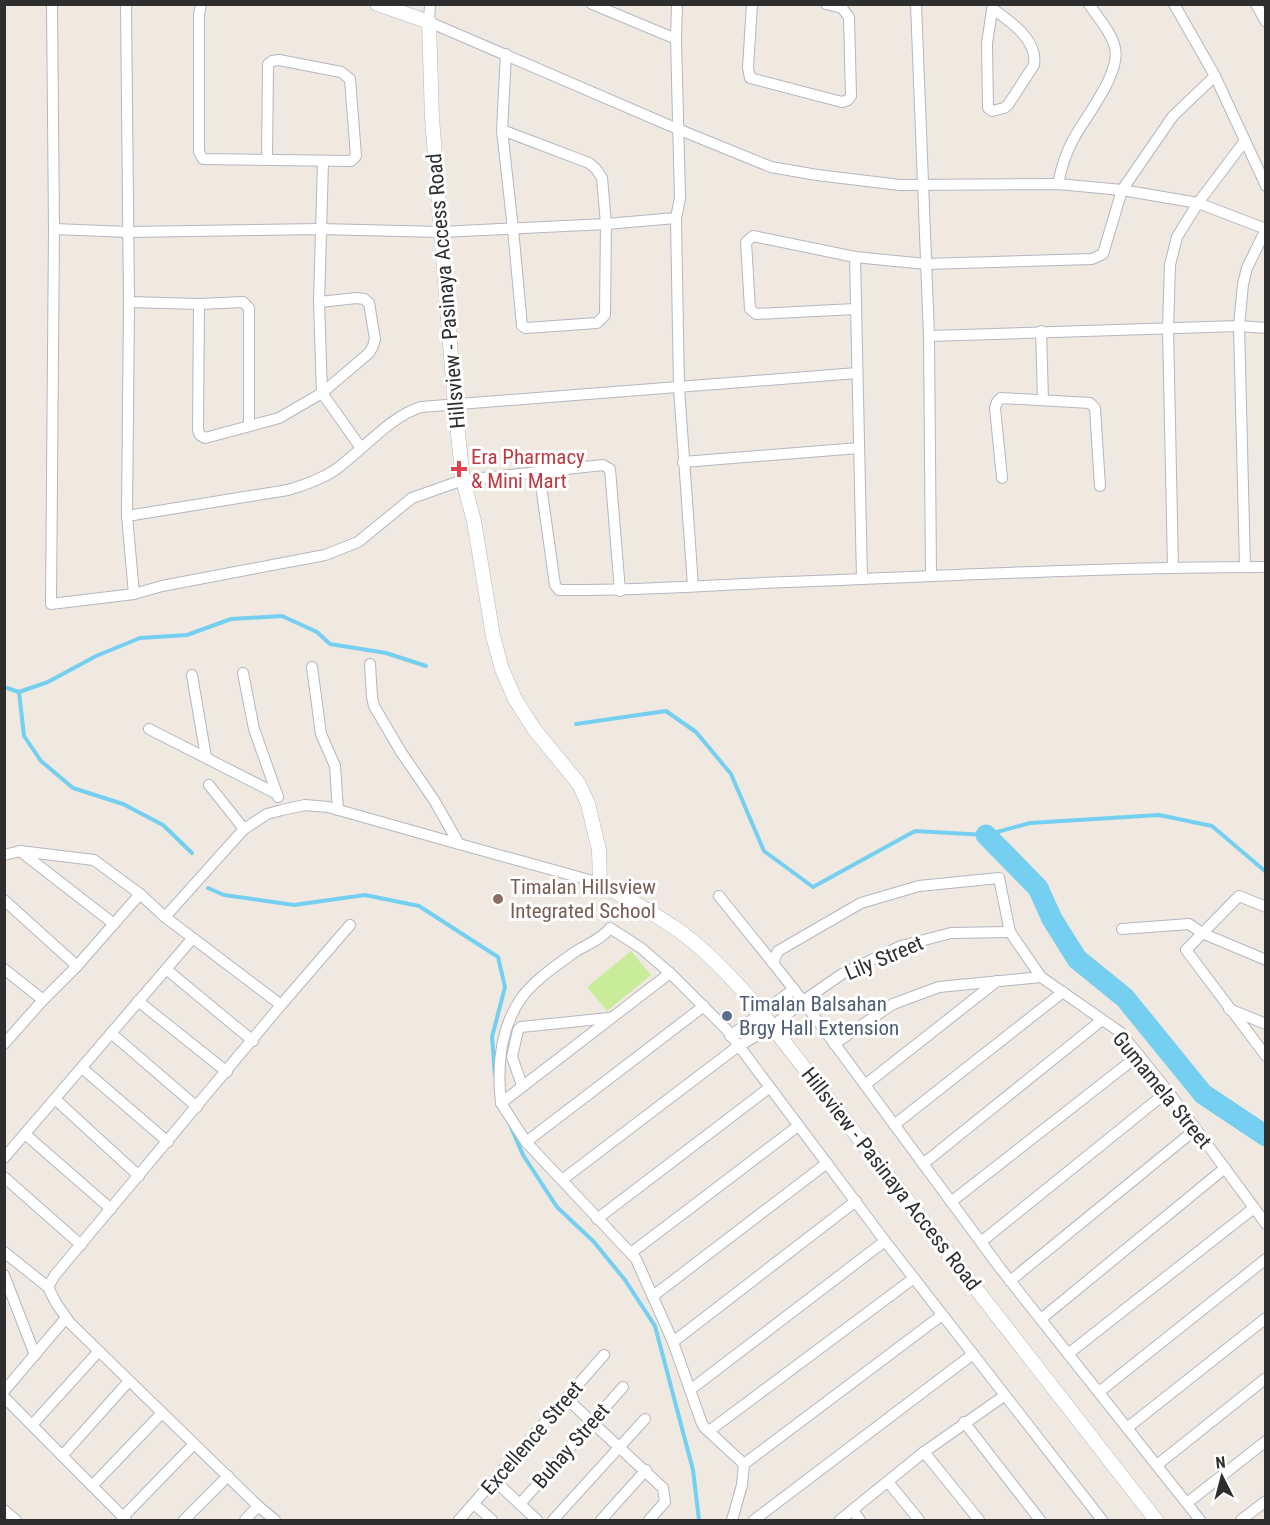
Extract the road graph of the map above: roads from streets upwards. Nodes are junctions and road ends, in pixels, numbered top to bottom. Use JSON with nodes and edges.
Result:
{"nodes":[{"id":1,"x":52,"y":4,"type":"edge"},
{"id":2,"x":126,"y":4,"type":"edge"},
{"id":3,"x":201,"y":4,"type":"edge"},
{"id":4,"x":377,"y":4,"type":"edge"},
{"id":5,"x":430,"y":4,"type":"edge"},
{"id":6,"x":592,"y":4,"type":"edge"},
{"id":7,"x":677,"y":4,"type":"edge"},
{"id":8,"x":752,"y":4,"type":"edge"},
{"id":9,"x":826,"y":4,"type":"edge"},
{"id":10,"x":916,"y":4,"type":"edge"},
{"id":11,"x":1089,"y":4,"type":"edge"},
{"id":12,"x":1174,"y":4,"type":"edge"},
{"id":13,"x":1256,"y":4,"type":"edge"},
{"id":14,"x":604,"y":7,"type":"edge"},
{"id":15,"x":993,"y":7,"type":"edge"},
{"id":16,"x":429,"y":22,"type":"junction"},
{"id":17,"x":1266,"y":22,"type":"edge"},
{"id":18,"x":676,"y":39,"type":"junction"},
{"id":19,"x":506,"y":54,"type":"junction"},
{"id":20,"x":1215,"y":76,"type":"junction"},
{"id":21,"x":502,"y":130,"type":"junction"},
{"id":22,"x":680,"y":130,"type":"junction"},
{"id":23,"x":1244,"y":142,"type":"junction"},
{"id":24,"x":267,"y":160,"type":"junction"},
{"id":25,"x":323,"y":162,"type":"junction"},
{"id":26,"x":1058,"y":184,"type":"junction"},
{"id":27,"x":922,"y":186,"type":"junction"},
{"id":28,"x":1266,"y":186,"type":"edge"},
{"id":29,"x":1122,"y":190,"type":"junction"},
{"id":30,"x":1198,"y":203,"type":"junction"},
{"id":31,"x":676,"y":218,"type":"junction"},
{"id":32,"x":606,"y":224,"type":"junction"},
{"id":33,"x":54,"y":229,"type":"junction"},
{"id":34,"x":320,"y":229,"type":"junction"},
{"id":35,"x":513,"y":229,"type":"junction"},
{"id":36,"x":1266,"y":229,"type":"edge"},
{"id":37,"x":129,"y":232,"type":"junction"},
{"id":38,"x":440,"y":232,"type":"junction"},
{"id":39,"x":855,"y":257,"type":"junction"},
{"id":40,"x":926,"y":264,"type":"junction"},
{"id":41,"x":129,"y":302,"type":"junction"},
{"id":42,"x":319,"y":302,"type":"junction"},
{"id":43,"x":199,"y":304,"type":"junction"},
{"id":44,"x":855,"y":309,"type":"junction"},
{"id":45,"x":1239,"y":326,"type":"junction"},
{"id":46,"x":1168,"y":328,"type":"junction"},
{"id":47,"x":1266,"y":328,"type":"edge"},
{"id":48,"x":1041,"y":331,"type":"junction"},
{"id":49,"x":929,"y":336,"type":"junction"},
{"id":50,"x":857,"y":373,"type":"junction"},
{"id":51,"x":679,"y":388,"type":"junction"},
{"id":52,"x":322,"y":393,"type":"junction"},
{"id":53,"x":1043,"y":400,"type":"junction"},
{"id":54,"x":454,"y":406,"type":"junction"},
{"id":55,"x":249,"y":424,"type":"junction"},
{"id":56,"x":361,"y":448,"type":"junction"},
{"id":57,"x":859,"y":448,"type":"junction"},
{"id":58,"x":683,"y":462,"type":"junction"},
{"id":59,"x":539,"y":471,"type":"junction"},
{"id":60,"x":1002,"y":478,"type":"dead end"},
{"id":61,"x":463,"y":480,"type":"junction"},
{"id":62,"x":1101,"y":486,"type":"dead end"},
{"id":63,"x":127,"y":516,"type":"junction"},
{"id":64,"x":1245,"y":567,"type":"junction"},
{"id":65,"x":1266,"y":567,"type":"edge"},
{"id":66,"x":1173,"y":568,"type":"junction"},
{"id":67,"x":931,"y":576,"type":"junction"},
{"id":68,"x":862,"y":579,"type":"junction"},
{"id":69,"x":693,"y":586,"type":"junction"},
{"id":70,"x":620,"y":591,"type":"junction"},
{"id":71,"x":134,"y":594,"type":"junction"},
{"id":72,"x":370,"y":664,"type":"dead end"},
{"id":73,"x":312,"y":667,"type":"dead end"},
{"id":74,"x":243,"y":674,"type":"dead end"},
{"id":75,"x":192,"y":675,"type":"dead end"},
{"id":76,"x":149,"y":729,"type":"dead end"},
{"id":77,"x":206,"y":757,"type":"junction"},
{"id":78,"x":209,"y":785,"type":"dead end"},
{"id":79,"x":277,"y":794,"type":"junction"},
{"id":80,"x":282,"y":810,"type":"junction"},
{"id":81,"x":339,"y":810,"type":"junction"},
{"id":82,"x":244,"y":829,"type":"junction"},
{"id":83,"x":459,"y":844,"type":"junction"},
{"id":84,"x":20,"y":851,"type":"junction"},
{"id":85,"x":4,"y":855,"type":"edge"},
{"id":86,"x":600,"y":883,"type":"junction"},
{"id":87,"x":140,"y":894,"type":"junction"},
{"id":88,"x":719,"y":896,"type":"dead end"},
{"id":89,"x":4,"y":900,"type":"edge"},
{"id":90,"x":1266,"y":907,"type":"edge"},
{"id":91,"x":165,"y":916,"type":"junction"},
{"id":92,"x":114,"y":924,"type":"junction"},
{"id":93,"x":350,"y":925,"type":"dead end"},
{"id":94,"x":1122,"y":929,"type":"dead end"},
{"id":95,"x":1010,"y":932,"type":"junction"},
{"id":96,"x":1202,"y":933,"type":"junction"},
{"id":97,"x":192,"y":939,"type":"junction"},
{"id":98,"x":1266,"y":960,"type":"edge"},
{"id":99,"x":773,"y":963,"type":"junction"},
{"id":100,"x":77,"y":966,"type":"junction"},
{"id":101,"x":4,"y":969,"type":"edge"},
{"id":102,"x":166,"y":969,"type":"junction"},
{"id":103,"x":670,"y":973,"type":"junction"},
{"id":104,"x":1041,"y":977,"type":"junction"},
{"id":105,"x":997,"y":981,"type":"junction"},
{"id":106,"x":794,"y":989,"type":"junction"},
{"id":107,"x":1063,"y":992,"type":"junction"},
{"id":108,"x":43,"y":1000,"type":"junction"},
{"id":109,"x":138,"y":1001,"type":"junction"},
{"id":110,"x":803,"y":1001,"type":"junction"},
{"id":111,"x":281,"y":1005,"type":"junction"},
{"id":112,"x":704,"y":1006,"type":"junction"},
{"id":113,"x":1229,"y":1008,"type":"junction"},
{"id":114,"x":762,"y":1014,"type":"junction"},
{"id":115,"x":610,"y":1018,"type":"junction"},
{"id":116,"x":1102,"y":1020,"type":"junction"},
{"id":117,"x":1266,"y":1024,"type":"edge"},
{"id":118,"x":772,"y":1026,"type":"junction"},
{"id":119,"x":111,"y":1033,"type":"junction"},
{"id":120,"x":730,"y":1036,"type":"junction"},
{"id":121,"x":6,"y":1038,"type":"edge"},
{"id":122,"x":253,"y":1041,"type":"junction"},
{"id":123,"x":834,"y":1044,"type":"junction"},
{"id":124,"x":737,"y":1047,"type":"junction"},
{"id":125,"x":1139,"y":1055,"type":"junction"},
{"id":126,"x":1266,"y":1056,"type":"edge"},
{"id":127,"x":82,"y":1068,"type":"junction"},
{"id":128,"x":226,"y":1072,"type":"junction"},
{"id":129,"x":522,"y":1085,"type":"junction"},
{"id":130,"x":866,"y":1085,"type":"junction"},
{"id":131,"x":770,"y":1088,"type":"junction"},
{"id":132,"x":1168,"y":1091,"type":"junction"},
{"id":133,"x":55,"y":1099,"type":"junction"},
{"id":134,"x":501,"y":1102,"type":"junction"},
{"id":135,"x":197,"y":1107,"type":"junction"},
{"id":136,"x":894,"y":1125,"type":"junction"},
{"id":137,"x":798,"y":1126,"type":"junction"},
{"id":138,"x":1196,"y":1129,"type":"junction"},
{"id":139,"x":26,"y":1134,"type":"junction"},
{"id":140,"x":168,"y":1142,"type":"junction"},
{"id":141,"x":526,"y":1142,"type":"junction"},
{"id":142,"x":4,"y":1158,"type":"edge"},
{"id":143,"x":827,"y":1163,"type":"junction"},
{"id":144,"x":923,"y":1164,"type":"junction"},
{"id":145,"x":1225,"y":1168,"type":"junction"},
{"id":146,"x":139,"y":1176,"type":"junction"},
{"id":147,"x":4,"y":1177,"type":"edge"},
{"id":148,"x":562,"y":1180,"type":"junction"},
{"id":149,"x":856,"y":1201,"type":"junction"},
{"id":150,"x":951,"y":1202,"type":"junction"},
{"id":151,"x":1254,"y":1208,"type":"junction"},
{"id":152,"x":111,"y":1209,"type":"junction"},
{"id":153,"x":597,"y":1219,"type":"junction"},
{"id":154,"x":1266,"y":1224,"type":"edge"},
{"id":155,"x":885,"y":1241,"type":"junction"},
{"id":156,"x":981,"y":1242,"type":"junction"},
{"id":157,"x":81,"y":1245,"type":"junction"},
{"id":158,"x":4,"y":1252,"type":"edge"},
{"id":159,"x":631,"y":1253,"type":"junction"},
{"id":160,"x":1266,"y":1259,"type":"edge"},
{"id":161,"x":4,"y":1275,"type":"edge"},
{"id":162,"x":914,"y":1278,"type":"junction"},
{"id":163,"x":1010,"y":1281,"type":"junction"},
{"id":164,"x":48,"y":1287,"type":"junction"},
{"id":165,"x":653,"y":1296,"type":"junction"},
{"id":166,"x":942,"y":1315,"type":"junction"},
{"id":167,"x":66,"y":1318,"type":"junction"},
{"id":168,"x":1266,"y":1318,"type":"edge"},
{"id":169,"x":1041,"y":1319,"type":"junction"},
{"id":170,"x":673,"y":1342,"type":"junction"},
{"id":171,"x":99,"y":1352,"type":"junction"},
{"id":172,"x":973,"y":1354,"type":"junction"},
{"id":173,"x":1068,"y":1354,"type":"junction"},
{"id":174,"x":34,"y":1355,"type":"junction"},
{"id":175,"x":604,"y":1355,"type":"dead end"},
{"id":176,"x":1266,"y":1378,"type":"edge"},
{"id":177,"x":129,"y":1381,"type":"junction"},
{"id":178,"x":623,"y":1387,"type":"dead end"},
{"id":179,"x":690,"y":1389,"type":"junction"},
{"id":180,"x":4,"y":1391,"type":"edge"},
{"id":181,"x":1099,"y":1392,"type":"junction"},
{"id":182,"x":1004,"y":1396,"type":"junction"},
{"id":183,"x":4,"y":1398,"type":"edge"},
{"id":184,"x":567,"y":1399,"type":"junction"},
{"id":185,"x":162,"y":1413,"type":"junction"},
{"id":186,"x":645,"y":1419,"type":"dead end"},
{"id":187,"x":592,"y":1422,"type":"junction"},
{"id":188,"x":964,"y":1422,"type":"junction"},
{"id":189,"x":32,"y":1425,"type":"junction"},
{"id":190,"x":1127,"y":1428,"type":"junction"},
{"id":191,"x":709,"y":1431,"type":"junction"},
{"id":192,"x":1266,"y":1441,"type":"edge"},
{"id":193,"x":194,"y":1444,"type":"junction"},
{"id":194,"x":620,"y":1447,"type":"junction"},
{"id":195,"x":924,"y":1452,"type":"junction"},
{"id":196,"x":62,"y":1456,"type":"junction"},
{"id":197,"x":744,"y":1464,"type":"junction"},
{"id":198,"x":1156,"y":1465,"type":"junction"},
{"id":199,"x":646,"y":1470,"type":"junction"},
{"id":200,"x":228,"y":1476,"type":"junction"},
{"id":201,"x":495,"y":1481,"type":"junction"},
{"id":202,"x":888,"y":1482,"type":"junction"},
{"id":203,"x":92,"y":1486,"type":"junction"},
{"id":204,"x":1266,"y":1501,"type":"edge"},
{"id":205,"x":1187,"y":1503,"type":"junction"},
{"id":206,"x":474,"y":1504,"type":"junction"},
{"id":207,"x":520,"y":1504,"type":"junction"},
{"id":208,"x":258,"y":1506,"type":"junction"},
{"id":209,"x":4,"y":1510,"type":"edge"},
{"id":210,"x":853,"y":1511,"type":"junction"},
{"id":211,"x":124,"y":1519,"type":"edge"},
{"id":212,"x":16,"y":1521,"type":"edge"},
{"id":213,"x":184,"y":1521,"type":"edge"},
{"id":214,"x":245,"y":1521,"type":"edge"},
{"id":215,"x":275,"y":1521,"type":"edge"},
{"id":216,"x":459,"y":1521,"type":"edge"},
{"id":217,"x":492,"y":1521,"type":"edge"},
{"id":218,"x":537,"y":1521,"type":"edge"},
{"id":219,"x":553,"y":1521,"type":"edge"},
{"id":220,"x":601,"y":1521,"type":"edge"},
{"id":221,"x":649,"y":1521,"type":"edge"},
{"id":222,"x":732,"y":1521,"type":"edge"},
{"id":223,"x":754,"y":1521,"type":"edge"},
{"id":224,"x":840,"y":1521,"type":"edge"},
{"id":225,"x":860,"y":1521,"type":"edge"},
{"id":226,"x":919,"y":1521,"type":"edge"},
{"id":227,"x":979,"y":1521,"type":"edge"},
{"id":228,"x":1040,"y":1521,"type":"edge"},
{"id":229,"x":1102,"y":1521,"type":"edge"},
{"id":230,"x":1156,"y":1521,"type":"edge"},
{"id":231,"x":1200,"y":1521,"type":"edge"},
{"id":232,"x":1241,"y":1521,"type":"edge"}],
"edges":[{"from":1,"to":33,"type":"street"},
{"from":2,"to":37,"type":"street"},
{"from":3,"to":24,"type":"street"},
{"from":4,"to":16,"type":"street"},
{"from":5,"to":16,"type":"street"},
{"from":6,"to":14,"type":"street"},
{"from":7,"to":18,"type":"street"},
{"from":8,"to":9,"type":"street"},
{"from":10,"to":27,"type":"street"},
{"from":11,"to":26,"type":"street"},
{"from":12,"to":20,"type":"street"},
{"from":13,"to":17,"type":"street"},
{"from":14,"to":18,"type":"street"},
{"from":15,"to":15,"type":"street"},
{"from":16,"to":19,"type":"street"},
{"from":16,"to":38,"type":"street","name":"Hillsview - Pasinaya Access Road"},
{"from":18,"to":22,"type":"street"},
{"from":19,"to":21,"type":"street"},
{"from":19,"to":22,"type":"street"},
{"from":20,"to":23,"type":"street"},
{"from":20,"to":29,"type":"street"},
{"from":21,"to":32,"type":"street"},
{"from":21,"to":35,"type":"street"},
{"from":22,"to":27,"type":"street"},
{"from":22,"to":31,"type":"street"},
{"from":23,"to":28,"type":"street"},
{"from":23,"to":30,"type":"street"},
{"from":24,"to":25,"type":"street"},
{"from":24,"to":25,"type":"street"},
{"from":25,"to":34,"type":"street"},
{"from":26,"to":27,"type":"street"},
{"from":26,"to":29,"type":"street"},
{"from":27,"to":40,"type":"street"},
{"from":29,"to":30,"type":"street"},
{"from":29,"to":40,"type":"street"},
{"from":30,"to":36,"type":"street"},
{"from":30,"to":46,"type":"street"},
{"from":31,"to":32,"type":"street"},
{"from":31,"to":51,"type":"street"},
{"from":32,"to":35,"type":"street"},
{"from":32,"to":35,"type":"street"},
{"from":33,"to":37,"type":"street"},
{"from":33,"to":71,"type":"street"},
{"from":34,"to":37,"type":"street"},
{"from":34,"to":38,"type":"street"},
{"from":34,"to":42,"type":"street"},
{"from":35,"to":38,"type":"street"},
{"from":36,"to":45,"type":"street"},
{"from":37,"to":41,"type":"street"},
{"from":38,"to":54,"type":"street","name":"Hillsview - Pasinaya Access Road"},
{"from":39,"to":40,"type":"street"},
{"from":39,"to":44,"type":"street"},
{"from":39,"to":44,"type":"street"},
{"from":40,"to":49,"type":"street"},
{"from":41,"to":43,"type":"street"},
{"from":41,"to":63,"type":"street"},
{"from":42,"to":52,"type":"street"},
{"from":42,"to":52,"type":"street"},
{"from":43,"to":55,"type":"street"},
{"from":43,"to":55,"type":"street"},
{"from":44,"to":50,"type":"street"},
{"from":45,"to":46,"type":"street"},
{"from":45,"to":47,"type":"street"},
{"from":45,"to":64,"type":"street"},
{"from":46,"to":48,"type":"street"},
{"from":46,"to":66,"type":"street"},
{"from":48,"to":49,"type":"street"},
{"from":48,"to":53,"type":"street"},
{"from":49,"to":67,"type":"street"},
{"from":50,"to":51,"type":"street"},
{"from":50,"to":57,"type":"street"},
{"from":51,"to":54,"type":"street"},
{"from":51,"to":58,"type":"street"},
{"from":52,"to":55,"type":"street"},
{"from":52,"to":56,"type":"street"},
{"from":53,"to":60,"type":"street"},
{"from":53,"to":62,"type":"street"},
{"from":54,"to":56,"type":"street"},
{"from":54,"to":61,"type":"street","name":"Hillsview - Pasinaya Access Road"},
{"from":56,"to":63,"type":"street"},
{"from":57,"to":58,"type":"street"},
{"from":57,"to":68,"type":"street"},
{"from":58,"to":69,"type":"street"},
{"from":59,"to":61,"type":"street"},
{"from":59,"to":70,"type":"street"},
{"from":59,"to":70,"type":"street"},
{"from":61,"to":71,"type":"street"},
{"from":61,"to":86,"type":"street","name":"Hillsview - Pasinaya Access Road"},
{"from":63,"to":71,"type":"street"},
{"from":64,"to":65,"type":"street"},
{"from":64,"to":66,"type":"street"},
{"from":66,"to":67,"type":"street"},
{"from":67,"to":68,"type":"street"},
{"from":68,"to":69,"type":"street"},
{"from":69,"to":70,"type":"street"},
{"from":72,"to":83,"type":"street"},
{"from":73,"to":81,"type":"street"},
{"from":74,"to":79,"type":"street"},
{"from":75,"to":77,"type":"street"},
{"from":76,"to":77,"type":"street"},
{"from":77,"to":79,"type":"street"},
{"from":78,"to":82,"type":"street"},
{"from":79,"to":80,"type":"street"},
{"from":80,"to":81,"type":"street"},
{"from":80,"to":82,"type":"street"},
{"from":81,"to":83,"type":"street"},
{"from":82,"to":91,"type":"street"},
{"from":83,"to":86,"type":"street"},
{"from":84,"to":85,"type":"street"},
{"from":84,"to":87,"type":"street"},
{"from":84,"to":92,"type":"street"},
{"from":86,"to":114,"type":"street","name":"Hillsview - Pasinaya Access Road"},
{"from":87,"to":91,"type":"street"},
{"from":87,"to":92,"type":"street"},
{"from":88,"to":99,"type":"street"},
{"from":89,"to":100,"type":"street"},
{"from":90,"to":96,"type":"street"},
{"from":91,"to":97,"type":"street"},
{"from":92,"to":100,"type":"street"},
{"from":93,"to":111,"type":"street"},
{"from":94,"to":96,"type":"street"},
{"from":95,"to":99,"type":"street","name":"Gumamela Street"},
{"from":95,"to":104,"type":"street","name":"Gumamela Street"},
{"from":95,"to":110,"type":"street","name":"Lily Street"},
{"from":96,"to":98,"type":"street"},
{"from":96,"to":113,"type":"street"},
{"from":97,"to":102,"type":"street"},
{"from":97,"to":111,"type":"street"},
{"from":99,"to":106,"type":"street"},
{"from":100,"to":108,"type":"street"},
{"from":101,"to":108,"type":"street"},
{"from":102,"to":109,"type":"street"},
{"from":102,"to":122,"type":"street"},
{"from":103,"to":112,"type":"street"},
{"from":103,"to":115,"type":"street"},
{"from":103,"to":134,"type":"street"},
{"from":104,"to":105,"type":"street"},
{"from":104,"to":107,"type":"street","name":"Gumamela Street"},
{"from":105,"to":123,"type":"street"},
{"from":105,"to":130,"type":"street"},
{"from":106,"to":110,"type":"street"},
{"from":106,"to":114,"type":"street"},
{"from":107,"to":116,"type":"street","name":"Gumamela Street"},
{"from":107,"to":136,"type":"street"},
{"from":108,"to":121,"type":"street"},
{"from":109,"to":119,"type":"street"},
{"from":109,"to":128,"type":"street"},
{"from":110,"to":118,"type":"street","name":"Lily Street"},
{"from":110,"to":123,"type":"street"},
{"from":111,"to":122,"type":"street"},
{"from":112,"to":120,"type":"street"},
{"from":112,"to":141,"type":"street"},
{"from":113,"to":117,"type":"street"},
{"from":113,"to":126,"type":"street"},
{"from":114,"to":118,"type":"street","name":"Hillsview - Pasinaya Access Road"},
{"from":114,"to":120,"type":"street"},
{"from":115,"to":129,"type":"street"},
{"from":115,"to":129,"type":"street"},
{"from":116,"to":125,"type":"street","name":"Gumamela Street"},
{"from":116,"to":144,"type":"street"},
{"from":118,"to":124,"type":"street","name":"Lily Street"},
{"from":118,"to":230,"type":"street","name":"Hillsview - Pasinaya Access Road"},
{"from":119,"to":127,"type":"street"},
{"from":119,"to":135,"type":"street"},
{"from":120,"to":124,"type":"street"},
{"from":122,"to":128,"type":"street"},
{"from":123,"to":130,"type":"street"},
{"from":124,"to":131,"type":"street"},
{"from":124,"to":148,"type":"street","name":"Lily Street"},
{"from":125,"to":132,"type":"street","name":"Gumamela Street"},
{"from":125,"to":150,"type":"street"},
{"from":127,"to":133,"type":"street"},
{"from":127,"to":140,"type":"street"},
{"from":128,"to":135,"type":"street"},
{"from":129,"to":134,"type":"street"},
{"from":130,"to":136,"type":"street"},
{"from":131,"to":137,"type":"street"},
{"from":131,"to":153,"type":"street"},
{"from":132,"to":138,"type":"street","name":"Gumamela Street"},
{"from":132,"to":156,"type":"street"},
{"from":133,"to":139,"type":"street"},
{"from":133,"to":146,"type":"street"},
{"from":134,"to":141,"type":"street"},
{"from":135,"to":140,"type":"street"},
{"from":136,"to":144,"type":"street"},
{"from":137,"to":143,"type":"street"},
{"from":137,"to":159,"type":"street"},
{"from":138,"to":145,"type":"street","name":"Gumamela Street"},
{"from":138,"to":163,"type":"street"},
{"from":139,"to":142,"type":"street"},
{"from":139,"to":152,"type":"street"},
{"from":140,"to":146,"type":"street"},
{"from":141,"to":148,"type":"street"},
{"from":143,"to":149,"type":"street"},
{"from":143,"to":165,"type":"street"},
{"from":144,"to":150,"type":"street"},
{"from":145,"to":151,"type":"street","name":"Gumamela Street"},
{"from":145,"to":169,"type":"street"},
{"from":146,"to":152,"type":"street"},
{"from":147,"to":157,"type":"street"},
{"from":148,"to":153,"type":"street"},
{"from":149,"to":155,"type":"street"},
{"from":149,"to":170,"type":"street"},
{"from":150,"to":156,"type":"street"},
{"from":151,"to":154,"type":"street","name":"Gumamela Street"},
{"from":151,"to":173,"type":"street"},
{"from":152,"to":157,"type":"street"},
{"from":153,"to":159,"type":"street"},
{"from":155,"to":162,"type":"street"},
{"from":155,"to":179,"type":"street"},
{"from":156,"to":163,"type":"street"},
{"from":157,"to":164,"type":"street"},
{"from":158,"to":164,"type":"street"},
{"from":159,"to":165,"type":"street"},
{"from":160,"to":181,"type":"street"},
{"from":161,"to":174,"type":"street"},
{"from":162,"to":166,"type":"street"},
{"from":162,"to":191,"type":"street"},
{"from":163,"to":169,"type":"street"},
{"from":164,"to":167,"type":"street"},
{"from":165,"to":170,"type":"street"},
{"from":166,"to":172,"type":"street"},
{"from":166,"to":197,"type":"street"},
{"from":167,"to":171,"type":"street"},
{"from":167,"to":174,"type":"street"},
{"from":168,"to":190,"type":"street"},
{"from":169,"to":173,"type":"street"},
{"from":170,"to":179,"type":"street"},
{"from":171,"to":177,"type":"street"},
{"from":171,"to":189,"type":"street"},
{"from":172,"to":182,"type":"street"},
{"from":172,"to":223,"type":"street"},
{"from":173,"to":181,"type":"street"},
{"from":174,"to":180,"type":"street"},
{"from":175,"to":184,"type":"street","name":"Excellence Street"},
{"from":176,"to":198,"type":"street"},
{"from":177,"to":185,"type":"street"},
{"from":177,"to":196,"type":"street"},
{"from":178,"to":187,"type":"street","name":"Buhay Street"},
{"from":179,"to":191,"type":"street"},
{"from":181,"to":190,"type":"street"},
{"from":182,"to":188,"type":"street"},
{"from":182,"to":229,"type":"street"},
{"from":183,"to":189,"type":"street"},
{"from":184,"to":187,"type":"street"},
{"from":184,"to":201,"type":"street","name":"Excellence Street"},
{"from":185,"to":193,"type":"street"},
{"from":185,"to":203,"type":"street"},
{"from":186,"to":194,"type":"street"},
{"from":187,"to":194,"type":"street"},
{"from":187,"to":207,"type":"street","name":"Buhay Street"},
{"from":188,"to":195,"type":"street"},
{"from":188,"to":228,"type":"street"},
{"from":189,"to":196,"type":"street"},
{"from":190,"to":198,"type":"street"},
{"from":191,"to":197,"type":"street"},
{"from":192,"to":205,"type":"street"},
{"from":193,"to":200,"type":"street"},
{"from":193,"to":211,"type":"street"},
{"from":194,"to":199,"type":"street"},
{"from":194,"to":219,"type":"street"},
{"from":195,"to":202,"type":"street"},
{"from":195,"to":227,"type":"street"},
{"from":196,"to":203,"type":"street"},
{"from":197,"to":222,"type":"street"},
{"from":198,"to":205,"type":"street"},
{"from":199,"to":220,"type":"street"},
{"from":199,"to":221,"type":"street"},
{"from":200,"to":208,"type":"street"},
{"from":200,"to":213,"type":"street"},
{"from":201,"to":206,"type":"street","name":"Excellence Street"},
{"from":201,"to":207,"type":"street"},
{"from":202,"to":210,"type":"street"},
{"from":202,"to":226,"type":"street"},
{"from":203,"to":211,"type":"street"},
{"from":204,"to":232,"type":"street"},
{"from":205,"to":231,"type":"street"},
{"from":206,"to":216,"type":"street","name":"Excellence Street"},
{"from":206,"to":217,"type":"street"},
{"from":207,"to":218,"type":"street"},
{"from":208,"to":214,"type":"street"},
{"from":208,"to":215,"type":"street"},
{"from":209,"to":212,"type":"street"},
{"from":210,"to":224,"type":"street"},
{"from":210,"to":225,"type":"street"}]}
